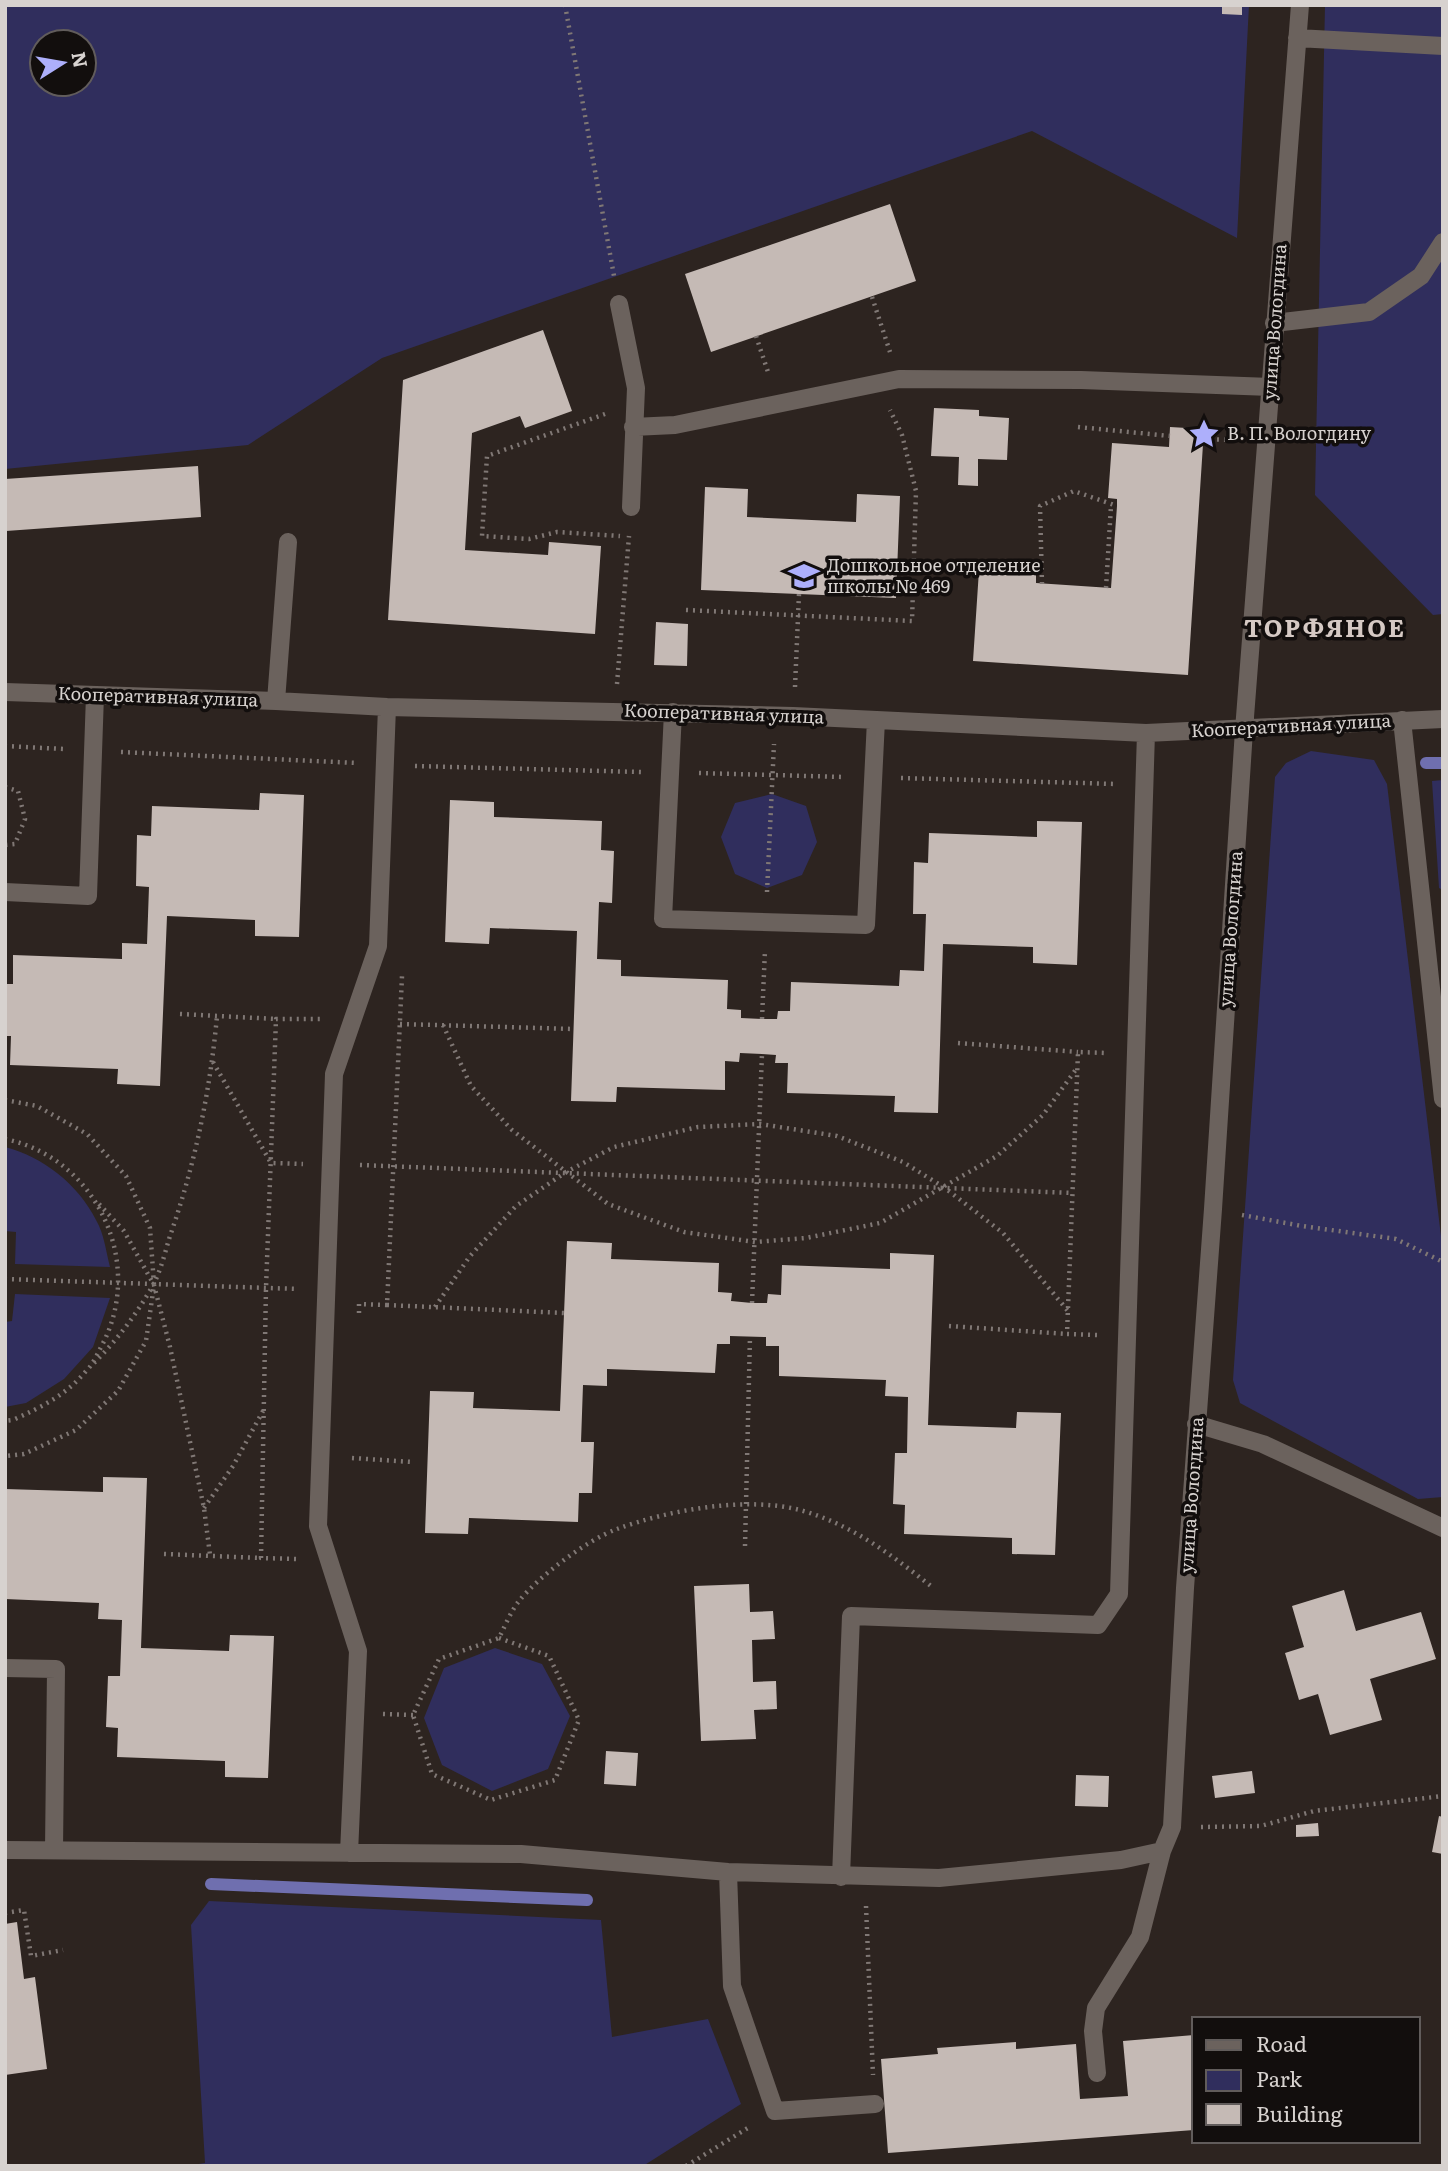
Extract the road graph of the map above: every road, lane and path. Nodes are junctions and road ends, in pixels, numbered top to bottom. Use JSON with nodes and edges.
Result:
{"nodes":[{"id":1,"x":565,"y":5,"type":"edge"},
{"id":2,"x":1300,"y":5,"type":"edge"},
{"id":3,"x":1297,"y":38,"type":"junction"},
{"id":4,"x":1443,"y":46,"type":"edge"},
{"id":5,"x":1443,"y":242,"type":"edge"},
{"id":6,"x":872,"y":297,"type":"dead end"},
{"id":7,"x":619,"y":304,"type":"joint"},
{"id":8,"x":1274,"y":323,"type":"junction"},
{"id":9,"x":756,"y":336,"type":"dead end"},
{"id":10,"x":899,"y":379,"type":"junction"},
{"id":11,"x":1271,"y":387,"type":"junction"},
{"id":12,"x":636,"y":402,"type":"junction"},
{"id":13,"x":779,"y":403,"type":"junction"},
{"id":14,"x":891,"y":416,"type":"dead end"},
{"id":15,"x":633,"y":427,"type":"junction"},
{"id":16,"x":1078,"y":427,"type":"dead end"},
{"id":17,"x":1170,"y":436,"type":"dead end"},
{"id":18,"x":1203,"y":439,"type":"dead end"},
{"id":19,"x":1231,"y":440,"type":"dead end"},
{"id":20,"x":631,"y":507,"type":"joint"},
{"id":21,"x":629,"y":537,"type":"junction"},
{"id":22,"x":288,"y":542,"type":"dead end"},
{"id":23,"x":1042,"y":584,"type":"dead end"},
{"id":24,"x":1106,"y":588,"type":"dead end"},
{"id":25,"x":799,"y":594,"type":"dead end"},
{"id":26,"x":686,"y":610,"type":"dead end"},
{"id":27,"x":797,"y":617,"type":"junction"},
{"id":28,"x":5,"y":692,"type":"edge"},
{"id":29,"x":95,"y":695,"type":"junction"},
{"id":30,"x":276,"y":701,"type":"junction"},
{"id":31,"x":387,"y":706,"type":"junction"},
{"id":32,"x":615,"y":710,"type":"junction"},
{"id":33,"x":673,"y":712,"type":"junction"},
{"id":34,"x":784,"y":716,"type":"junction"},
{"id":35,"x":1443,"y":719,"type":"edge"},
{"id":36,"x":876,"y":720,"type":"junction"},
{"id":37,"x":1402,"y":720,"type":"junction"},
{"id":38,"x":1244,"y":730,"type":"junction"},
{"id":39,"x":1146,"y":733,"type":"junction"},
{"id":40,"x":5,"y":746,"type":"edge"},
{"id":41,"x":93,"y":751,"type":"junction"},
{"id":42,"x":384,"y":765,"type":"junction"},
{"id":43,"x":670,"y":772,"type":"junction"},
{"id":44,"x":772,"y":775,"type":"junction"},
{"id":45,"x":873,"y":778,"type":"junction"},
{"id":46,"x":1124,"y":784,"type":"dead end"},
{"id":47,"x":5,"y":787,"type":"edge"},
{"id":48,"x":5,"y":845,"type":"edge"},
{"id":49,"x":5,"y":892,"type":"edge"},
{"id":50,"x":766,"y":922,"type":"junction"},
{"id":51,"x":402,"y":969,"type":"dead end"},
{"id":52,"x":180,"y":1014,"type":"dead end"},
{"id":53,"x":217,"y":1016,"type":"junction"},
{"id":54,"x":276,"y":1019,"type":"dead end"},
{"id":55,"x":762,"y":1019,"type":"dead end"},
{"id":56,"x":400,"y":1024,"type":"junction"},
{"id":57,"x":443,"y":1025,"type":"junction"},
{"id":58,"x":573,"y":1029,"type":"dead end"},
{"id":59,"x":958,"y":1043,"type":"dead end"},
{"id":60,"x":1078,"y":1052,"type":"junction"},
{"id":61,"x":1114,"y":1053,"type":"dead end"},
{"id":62,"x":762,"y":1054,"type":"dead end"},
{"id":63,"x":213,"y":1062,"type":"junction"},
{"id":64,"x":1077,"y":1068,"type":"junction"},
{"id":65,"x":1441,"y":1076,"type":"edge"},
{"id":66,"x":1443,"y":1099,"type":"edge"},
{"id":67,"x":5,"y":1100,"type":"edge"},
{"id":68,"x":760,"y":1124,"type":"junction"},
{"id":69,"x":5,"y":1139,"type":"edge"},
{"id":70,"x":331,"y":1164,"type":"junction"},
{"id":71,"x":393,"y":1165,"type":"junction"},
{"id":72,"x":566,"y":1172,"type":"junction"},
{"id":73,"x":757,"y":1180,"type":"junction"},
{"id":74,"x":945,"y":1188,"type":"junction"},
{"id":75,"x":1073,"y":1193,"type":"junction"},
{"id":76,"x":94,"y":1198,"type":"junction"},
{"id":77,"x":1213,"y":1209,"type":"junction"},
{"id":78,"x":755,"y":1242,"type":"junction"},
{"id":79,"x":1443,"y":1262,"type":"edge"},
{"id":80,"x":5,"y":1279,"type":"edge"},
{"id":81,"x":119,"y":1283,"type":"junction"},
{"id":82,"x":153,"y":1284,"type":"junction"},
{"id":83,"x":327,"y":1290,"type":"junction"},
{"id":84,"x":752,"y":1303,"type":"dead end"},
{"id":85,"x":359,"y":1304,"type":"junction"},
{"id":86,"x":387,"y":1305,"type":"junction"},
{"id":87,"x":435,"y":1307,"type":"junction"},
{"id":88,"x":1068,"y":1311,"type":"junction"},
{"id":89,"x":564,"y":1312,"type":"dead end"},
{"id":90,"x":359,"y":1317,"type":"dead end"},
{"id":91,"x":949,"y":1326,"type":"dead end"},
{"id":92,"x":1067,"y":1334,"type":"junction"},
{"id":93,"x":1105,"y":1335,"type":"dead end"},
{"id":94,"x":750,"y":1336,"type":"dead end"},
{"id":95,"x":89,"y":1369,"type":"junction"},
{"id":96,"x":263,"y":1410,"type":"dead end"},
{"id":97,"x":5,"y":1421,"type":"edge"},
{"id":98,"x":1196,"y":1424,"type":"junction"},
{"id":99,"x":352,"y":1446,"type":"dead end"},
{"id":100,"x":5,"y":1456,"type":"edge"},
{"id":101,"x":412,"y":1462,"type":"dead end"},
{"id":102,"x":745,"y":1504,"type":"junction"},
{"id":103,"x":204,"y":1508,"type":"junction"},
{"id":104,"x":1443,"y":1528,"type":"edge"},
{"id":105,"x":745,"y":1546,"type":"dead end"},
{"id":106,"x":164,"y":1553,"type":"dead end"},
{"id":107,"x":210,"y":1555,"type":"junction"},
{"id":108,"x":261,"y":1558,"type":"dead end"},
{"id":109,"x":941,"y":1595,"type":"dead end"},
{"id":110,"x":499,"y":1638,"type":"junction"},
{"id":111,"x":5,"y":1668,"type":"edge"},
{"id":112,"x":377,"y":1714,"type":"dead end"},
{"id":113,"x":413,"y":1715,"type":"junction"},
{"id":114,"x":1443,"y":1796,"type":"edge"},
{"id":115,"x":1172,"y":1827,"type":"junction"},
{"id":116,"x":5,"y":1850,"type":"edge"},
{"id":117,"x":54,"y":1850,"type":"junction"},
{"id":118,"x":1162,"y":1851,"type":"junction"},
{"id":119,"x":349,"y":1853,"type":"junction"},
{"id":120,"x":728,"y":1872,"type":"junction"},
{"id":121,"x":841,"y":1877,"type":"junction"},
{"id":122,"x":864,"y":1877,"type":"junction"},
{"id":123,"x":5,"y":1913,"type":"edge"},
{"id":124,"x":63,"y":1950,"type":"dead end"},
{"id":125,"x":1097,"y":2073,"type":"dead end"},
{"id":126,"x":875,"y":2104,"type":"joint"},
{"id":127,"x":775,"y":2111,"type":"junction"},
{"id":128,"x":686,"y":2166,"type":"edge"}],
"edges":[{"from":1,"to":7,"type":"path"},
{"from":2,"to":3,"type":"street","name":"улица Вологдина"},
{"from":3,"to":4,"type":"street"},
{"from":3,"to":8,"type":"street","name":"улица Вологдина"},
{"from":5,"to":8,"type":"street"},
{"from":6,"to":10,"type":"path"},
{"from":7,"to":12,"type":"street"},
{"from":8,"to":11,"type":"street","name":"улица Вологдина"},
{"from":9,"to":13,"type":"path"},
{"from":10,"to":11,"type":"street"},
{"from":10,"to":13,"type":"street"},
{"from":11,"to":38,"type":"street","name":"улица Вологдина"},
{"from":12,"to":15,"type":"street"},
{"from":12,"to":21,"type":"path"},
{"from":13,"to":15,"type":"street"},
{"from":14,"to":27,"type":"path"},
{"from":15,"to":20,"type":"street"},
{"from":16,"to":17,"type":"path"},
{"from":18,"to":19,"type":"path"},
{"from":20,"to":21,"type":"path"},
{"from":21,"to":32,"type":"path"},
{"from":22,"to":30,"type":"street"},
{"from":23,"to":24,"type":"path"},
{"from":25,"to":27,"type":"path"},
{"from":26,"to":27,"type":"path"},
{"from":27,"to":34,"type":"path"},
{"from":28,"to":29,"type":"street","name":"Кооперативная улица"},
{"from":29,"to":30,"type":"street","name":"Кооперативная улица"},
{"from":29,"to":41,"type":"street"},
{"from":30,"to":31,"type":"street","name":"Кооперативная улица"},
{"from":31,"to":32,"type":"street","name":"Кооперативная улица"},
{"from":31,"to":42,"type":"street"},
{"from":32,"to":33,"type":"street","name":"Кооперативная улица"},
{"from":33,"to":34,"type":"street","name":"Кооперативная улица"},
{"from":33,"to":43,"type":"street"},
{"from":34,"to":36,"type":"street","name":"Кооперативная улица"},
{"from":34,"to":44,"type":"path"},
{"from":35,"to":37,"type":"street","name":"Кооперативная улица"},
{"from":36,"to":39,"type":"street","name":"Кооперативная улица"},
{"from":36,"to":45,"type":"street"},
{"from":37,"to":38,"type":"street","name":"Кооперативная улица"},
{"from":37,"to":65,"type":"street"},
{"from":38,"to":39,"type":"street","name":"Кооперативная улица"},
{"from":38,"to":77,"type":"street","name":"улица Вологдина"},
{"from":39,"to":121,"type":"street"},
{"from":40,"to":41,"type":"path"},
{"from":41,"to":42,"type":"path"},
{"from":41,"to":49,"type":"street"},
{"from":42,"to":43,"type":"path"},
{"from":42,"to":70,"type":"street"},
{"from":43,"to":44,"type":"path"},
{"from":43,"to":50,"type":"street"},
{"from":44,"to":45,"type":"path"},
{"from":44,"to":50,"type":"path"},
{"from":45,"to":46,"type":"path"},
{"from":45,"to":50,"type":"street"},
{"from":47,"to":48,"type":"path"},
{"from":50,"to":55,"type":"path"},
{"from":51,"to":56,"type":"path"},
{"from":52,"to":53,"type":"path"},
{"from":53,"to":54,"type":"path"},
{"from":53,"to":63,"type":"path"},
{"from":56,"to":57,"type":"path"},
{"from":56,"to":71,"type":"path"},
{"from":57,"to":58,"type":"path"},
{"from":57,"to":72,"type":"path"},
{"from":59,"to":60,"type":"path"},
{"from":60,"to":61,"type":"path"},
{"from":60,"to":64,"type":"path"},
{"from":62,"to":68,"type":"path"},
{"from":63,"to":70,"type":"path"},
{"from":63,"to":82,"type":"path"},
{"from":64,"to":74,"type":"path"},
{"from":64,"to":75,"type":"path"},
{"from":65,"to":66,"type":"street"},
{"from":67,"to":82,"type":"path"},
{"from":68,"to":72,"type":"path"},
{"from":68,"to":73,"type":"path"},
{"from":68,"to":74,"type":"path"},
{"from":69,"to":76,"type":"path"},
{"from":70,"to":71,"type":"path"},
{"from":70,"to":83,"type":"street"},
{"from":71,"to":72,"type":"path"},
{"from":71,"to":86,"type":"path"},
{"from":72,"to":73,"type":"path"},
{"from":72,"to":78,"type":"path"},
{"from":72,"to":87,"type":"path"},
{"from":73,"to":74,"type":"path"},
{"from":73,"to":78,"type":"path"},
{"from":74,"to":75,"type":"path"},
{"from":74,"to":78,"type":"path"},
{"from":74,"to":88,"type":"path"},
{"from":75,"to":88,"type":"path"},
{"from":76,"to":81,"type":"path"},
{"from":76,"to":82,"type":"path"},
{"from":77,"to":79,"type":"path"},
{"from":77,"to":98,"type":"street","name":"улица Вологдина"},
{"from":78,"to":84,"type":"path"},
{"from":80,"to":81,"type":"path"},
{"from":81,"to":82,"type":"path"},
{"from":81,"to":95,"type":"path"},
{"from":82,"to":83,"type":"path"},
{"from":82,"to":95,"type":"path"},
{"from":82,"to":100,"type":"path"},
{"from":82,"to":103,"type":"path"},
{"from":83,"to":85,"type":"path"},
{"from":83,"to":119,"type":"street"},
{"from":85,"to":86,"type":"path"},
{"from":85,"to":90,"type":"path"},
{"from":86,"to":87,"type":"path"},
{"from":87,"to":89,"type":"path"},
{"from":88,"to":92,"type":"path"},
{"from":91,"to":92,"type":"path"},
{"from":92,"to":93,"type":"path"},
{"from":94,"to":102,"type":"path"},
{"from":95,"to":97,"type":"path"},
{"from":96,"to":103,"type":"path"},
{"from":98,"to":104,"type":"street"},
{"from":98,"to":115,"type":"street","name":"улица Вологдина"},
{"from":99,"to":101,"type":"path"},
{"from":102,"to":105,"type":"path"},
{"from":102,"to":109,"type":"path"},
{"from":102,"to":110,"type":"path"},
{"from":103,"to":107,"type":"path"},
{"from":106,"to":107,"type":"path"},
{"from":107,"to":108,"type":"path"},
{"from":110,"to":113,"type":"path"},
{"from":110,"to":113,"type":"path"},
{"from":111,"to":117,"type":"street"},
{"from":112,"to":113,"type":"path"},
{"from":114,"to":115,"type":"path"},
{"from":115,"to":118,"type":"street","name":"улица Вологдина"},
{"from":116,"to":117,"type":"street"},
{"from":117,"to":119,"type":"street"},
{"from":118,"to":122,"type":"street"},
{"from":118,"to":125,"type":"street","name":"улица Вологдина"},
{"from":119,"to":120,"type":"street"},
{"from":120,"to":121,"type":"street"},
{"from":120,"to":127,"type":"street"},
{"from":121,"to":122,"type":"street"},
{"from":122,"to":126,"type":"path"},
{"from":123,"to":124,"type":"path"},
{"from":126,"to":127,"type":"street"},
{"from":127,"to":128,"type":"path"}]}
